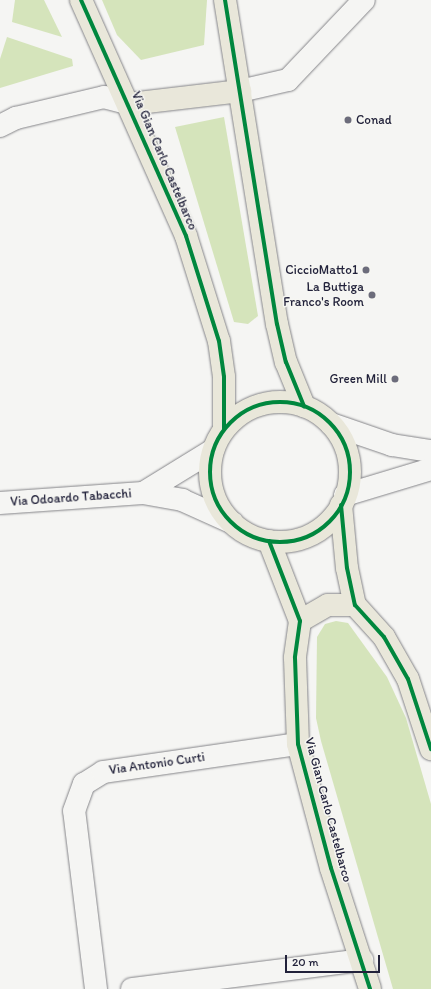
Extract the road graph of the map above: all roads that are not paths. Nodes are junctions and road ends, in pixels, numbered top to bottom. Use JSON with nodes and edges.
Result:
{"nodes":[{"id":1,"x":81,"y":0,"type":"edge"},
{"id":2,"x":225,"y":0,"type":"edge"},
{"id":3,"x":364,"y":0,"type":"edge"},
{"id":4,"x":240,"y":91,"type":"junction"},
{"id":5,"x":130,"y":104,"type":"junction"},
{"id":6,"x":0,"y":126,"type":"edge"},
{"id":7,"x":304,"y":406,"type":"junction"},
{"id":8,"x":331,"y":424,"type":"junction"},
{"id":9,"x":224,"y":429,"type":"junction"},
{"id":10,"x":213,"y":450,"type":"junction"},
{"id":11,"x":431,"y":451,"type":"edge"},
{"id":12,"x":431,"y":469,"type":"edge"},
{"id":13,"x":142,"y":492,"type":"junction"},
{"id":14,"x":343,"y":500,"type":"junction"},
{"id":15,"x":0,"y":503,"type":"edge"},
{"id":16,"x":233,"y":523,"type":"junction"},
{"id":17,"x":269,"y":541,"type":"junction"},
{"id":18,"x":355,"y":605,"type":"junction"},
{"id":19,"x":300,"y":621,"type":"junction"},
{"id":20,"x":298,"y":744,"type":"junction"},
{"id":21,"x":431,"y":749,"type":"edge"},
{"id":22,"x":362,"y":960,"type":"junction"},
{"id":23,"x":96,"y":989,"type":"edge"},
{"id":24,"x":132,"y":989,"type":"edge"},
{"id":25,"x":370,"y":989,"type":"edge"}],
"edges":[{"from":1,"to":5,"type":"main road","name":"Via Gian Carlo Castelbarco"},
{"from":2,"to":4,"type":"main road"},
{"from":3,"to":4,"type":"street"},
{"from":4,"to":5,"type":"main road"},
{"from":4,"to":7,"type":"main road"},
{"from":5,"to":6,"type":"street"},
{"from":5,"to":9,"type":"main road","name":"Via Gian Carlo Castelbarco"},
{"from":7,"to":8,"type":"main road"},
{"from":7,"to":9,"type":"main road"},
{"from":8,"to":11,"type":"street"},
{"from":8,"to":14,"type":"main road"},
{"from":9,"to":10,"type":"main road"},
{"from":10,"to":13,"type":"street","name":"Via Odoardo Tabacchi"},
{"from":10,"to":16,"type":"main road"},
{"from":12,"to":14,"type":"street"},
{"from":13,"to":15,"type":"street","name":"Via Odoardo Tabacchi"},
{"from":13,"to":16,"type":"street","name":"Via Odoardo Tabacchi"},
{"from":14,"to":17,"type":"main road"},
{"from":14,"to":18,"type":"main road"},
{"from":16,"to":17,"type":"main road"},
{"from":17,"to":19,"type":"main road","name":"Via Gian Carlo Castelbarco"},
{"from":18,"to":19,"type":"main road"},
{"from":18,"to":21,"type":"main road"},
{"from":19,"to":20,"type":"main road","name":"Via Gian Carlo Castelbarco"},
{"from":20,"to":22,"type":"main road","name":"Via Gian Carlo Castelbarco"},
{"from":20,"to":23,"type":"street","name":"Via Antonio Curti"},
{"from":22,"to":24,"type":"street"},
{"from":22,"to":25,"type":"main road","name":"Via Gian Carlo Castelbarco"}]}
